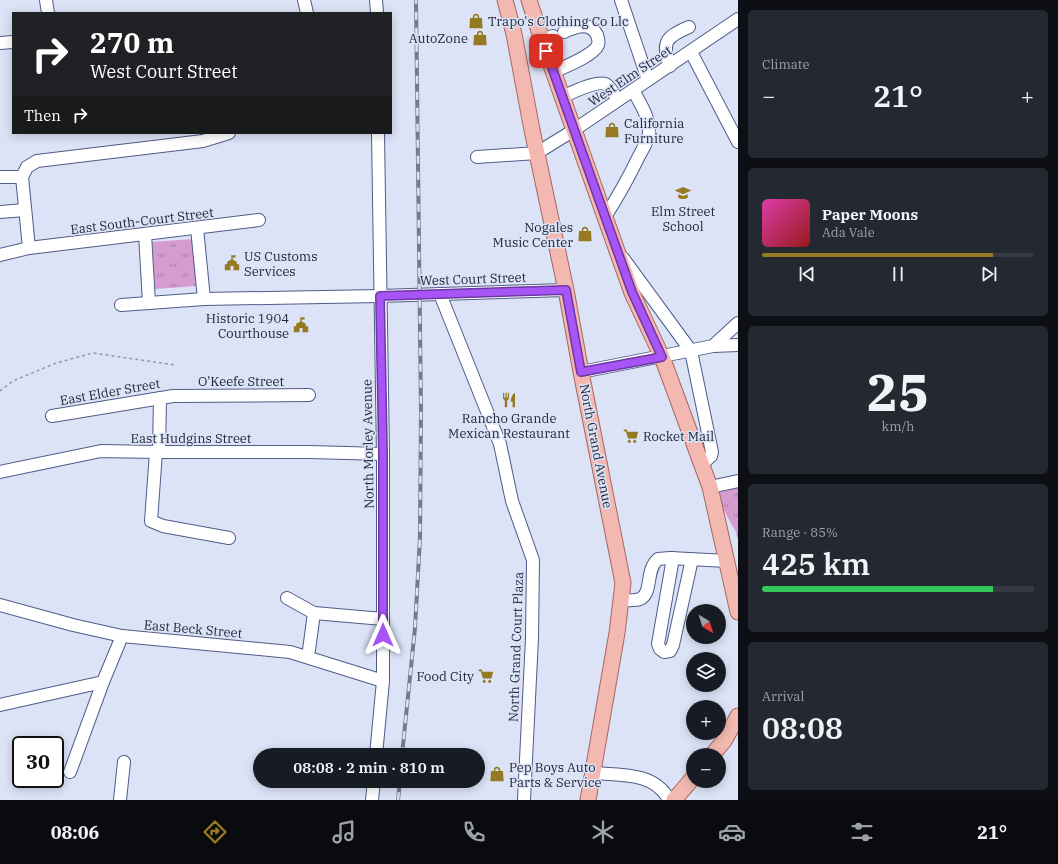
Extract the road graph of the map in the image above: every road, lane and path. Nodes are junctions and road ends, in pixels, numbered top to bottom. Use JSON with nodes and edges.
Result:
{"nodes":[{"id":1,"x":46,"y":0,"type":"edge"},
{"id":2,"x":376,"y":0,"type":"edge"},
{"id":3,"x":505,"y":0,"type":"edge"},
{"id":4,"x":529,"y":0,"type":"edge"},
{"id":5,"x":621,"y":0,"type":"edge"},
{"id":6,"x":48,"y":12,"type":"edge"},
{"id":7,"x":377,"y":12,"type":"edge"},
{"id":8,"x":738,"y":19,"type":"edge"},
{"id":9,"x":689,"y":27,"type":"dead end"},
{"id":10,"x":553,"y":36,"type":"junction"},
{"id":11,"x":12,"y":42,"type":"edge"},
{"id":12,"x":0,"y":43,"type":"edge"},
{"id":13,"x":691,"y":52,"type":"junction"},
{"id":14,"x":670,"y":66,"type":"junction"},
{"id":15,"x":553,"y":72,"type":"junction"},
{"id":16,"x":648,"y":80,"type":"junction"},
{"id":17,"x":633,"y":90,"type":"junction"},
{"id":18,"x":562,"y":97,"type":"junction"},
{"id":19,"x":618,"y":100,"type":"junction"},
{"id":20,"x":574,"y":130,"type":"junction"},
{"id":21,"x":226,"y":134,"type":"edge"},
{"id":22,"x":378,"y":134,"type":"edge"},
{"id":23,"x":738,"y":142,"type":"edge"},
{"id":24,"x":537,"y":153,"type":"junction"},
{"id":25,"x":477,"y":158,"type":"dead end"},
{"id":26,"x":0,"y":177,"type":"edge"},
{"id":27,"x":22,"y":177,"type":"junction"},
{"id":28,"x":25,"y":210,"type":"junction"},
{"id":29,"x":0,"y":212,"type":"edge"},
{"id":30,"x":606,"y":217,"type":"junction"},
{"id":31,"x":258,"y":220,"type":"dead end"},
{"id":32,"x":197,"y":228,"type":"junction"},
{"id":33,"x":145,"y":234,"type":"junction"},
{"id":34,"x":29,"y":248,"type":"junction"},
{"id":35,"x":617,"y":250,"type":"junction"},
{"id":36,"x":0,"y":255,"type":"edge"},
{"id":37,"x":566,"y":290,"type":"junction"},
{"id":38,"x":440,"y":294,"type":"junction"},
{"id":39,"x":380,"y":296,"type":"junction"},
{"id":40,"x":204,"y":299,"type":"junction"},
{"id":41,"x":149,"y":303,"type":"junction"},
{"id":42,"x":121,"y":305,"type":"dead end"},
{"id":43,"x":738,"y":323,"type":"edge"},
{"id":44,"x":738,"y":345,"type":"edge"},
{"id":45,"x":713,"y":346,"type":"junction"},
{"id":46,"x":691,"y":351,"type":"junction"},
{"id":47,"x":662,"y":357,"type":"junction"},
{"id":48,"x":175,"y":365,"type":"dead end"},
{"id":49,"x":581,"y":372,"type":"junction"},
{"id":50,"x":0,"y":391,"type":"edge"},
{"id":51,"x":309,"y":394,"type":"dead end"},
{"id":52,"x":173,"y":396,"type":"joint"},
{"id":53,"x":160,"y":398,"type":"junction"},
{"id":54,"x":52,"y":416,"type":"dead end"},
{"id":55,"x":158,"y":452,"type":"junction"},
{"id":56,"x":383,"y":454,"type":"junction"},
{"id":57,"x":702,"y":464,"type":"junction"},
{"id":58,"x":0,"y":472,"type":"edge"},
{"id":59,"x":738,"y":482,"type":"edge"},
{"id":60,"x":710,"y":486,"type":"junction"},
{"id":61,"x":230,"y":538,"type":"dead end"},
{"id":62,"x":673,"y":558,"type":"junction"},
{"id":63,"x":692,"y":559,"type":"junction"},
{"id":64,"x":727,"y":561,"type":"junction"},
{"id":65,"x":287,"y":598,"type":"dead end"},
{"id":66,"x":621,"y":600,"type":"junction"},
{"id":67,"x":0,"y":605,"type":"edge"},
{"id":68,"x":738,"y":612,"type":"edge"},
{"id":69,"x":314,"y":613,"type":"junction"},
{"id":70,"x":383,"y":619,"type":"junction"},
{"id":71,"x":122,"y":636,"type":"junction"},
{"id":72,"x":309,"y":650,"type":"dead end"},
{"id":73,"x":383,"y":681,"type":"junction"},
{"id":74,"x":103,"y":682,"type":"junction"},
{"id":75,"x":0,"y":705,"type":"edge"},
{"id":76,"x":738,"y":716,"type":"edge"},
{"id":77,"x":377,"y":748,"type":"edge"},
{"id":78,"x":718,"y":748,"type":"edge"},
{"id":79,"x":124,"y":762,"type":"dead end"},
{"id":80,"x":593,"y":773,"type":"junction"},
{"id":81,"x":686,"y":786,"type":"edge"},
{"id":82,"x":373,"y":788,"type":"edge"},
{"id":83,"x":120,"y":800,"type":"edge"},
{"id":84,"x":372,"y":800,"type":"edge"},
{"id":85,"x":524,"y":800,"type":"edge"},
{"id":86,"x":588,"y":800,"type":"edge"},
{"id":87,"x":669,"y":800,"type":"edge"},
{"id":88,"x":674,"y":800,"type":"edge"}],
"edges":[{"from":1,"to":6,"type":"street"},
{"from":2,"to":7,"type":"street"},
{"from":3,"to":24,"type":"main road","name":"North Grand Avenue"},
{"from":4,"to":10,"type":"main road"},
{"from":5,"to":16,"type":"street"},
{"from":8,"to":13,"type":"street","name":"West Elm Street"},
{"from":9,"to":14,"type":"street"},
{"from":10,"to":15,"type":"main road"},
{"from":10,"to":15,"type":"street"},
{"from":11,"to":12,"type":"street"},
{"from":13,"to":14,"type":"street","name":"West Elm Street"},
{"from":13,"to":23,"type":"street"},
{"from":14,"to":16,"type":"street","name":"West Elm Street"},
{"from":15,"to":18,"type":"main road"},
{"from":16,"to":17,"type":"street","name":"West Elm Street"},
{"from":17,"to":19,"type":"street","name":"West Elm Street"},
{"from":17,"to":30,"type":"street"},
{"from":18,"to":19,"type":"street"},
{"from":18,"to":20,"type":"main road"},
{"from":19,"to":20,"type":"street","name":"West Elm Street"},
{"from":20,"to":24,"type":"street","name":"West Elm Street"},
{"from":20,"to":30,"type":"main road"},
{"from":21,"to":27,"type":"street"},
{"from":22,"to":39,"type":"street","name":"North Morley Avenue"},
{"from":24,"to":25,"type":"street"},
{"from":24,"to":37,"type":"main road","name":"North Grand Avenue"},
{"from":26,"to":27,"type":"street"},
{"from":27,"to":28,"type":"street"},
{"from":28,"to":29,"type":"street"},
{"from":28,"to":34,"type":"street"},
{"from":30,"to":35,"type":"main road"},
{"from":31,"to":32,"type":"street","name":"East South-Court Street"},
{"from":32,"to":33,"type":"street","name":"East South-Court Street"},
{"from":32,"to":40,"type":"street"},
{"from":33,"to":34,"type":"street","name":"East South-Court Street"},
{"from":33,"to":41,"type":"street"},
{"from":34,"to":36,"type":"street","name":"East South-Court Street"},
{"from":35,"to":46,"type":"street"},
{"from":35,"to":47,"type":"main road"},
{"from":37,"to":38,"type":"street","name":"West Court Street"},
{"from":37,"to":49,"type":"main road","name":"North Grand Avenue"},
{"from":38,"to":39,"type":"street","name":"West Court Street"},
{"from":38,"to":85,"type":"street","name":"North Grand Court Plaza"},
{"from":39,"to":40,"type":"street","name":"West Court Street"},
{"from":39,"to":56,"type":"street","name":"North Morley Avenue"},
{"from":40,"to":41,"type":"street","name":"West Court Street"},
{"from":41,"to":42,"type":"street","name":"West Court Street"},
{"from":43,"to":45,"type":"street"},
{"from":44,"to":45,"type":"street"},
{"from":45,"to":46,"type":"street"},
{"from":46,"to":47,"type":"street"},
{"from":46,"to":57,"type":"street"},
{"from":47,"to":49,"type":"street"},
{"from":47,"to":57,"type":"main road"},
{"from":48,"to":50,"type":"path"},
{"from":49,"to":66,"type":"main road","name":"North Grand Avenue"},
{"from":51,"to":52,"type":"street","name":"O'Keefe Street"},
{"from":52,"to":53,"type":"street","name":"East Elder Street"},
{"from":53,"to":54,"type":"street","name":"East Elder Street"},
{"from":53,"to":55,"type":"street"},
{"from":55,"to":56,"type":"street","name":"East Hudgins Street"},
{"from":55,"to":58,"type":"street","name":"East Hudgins Street"},
{"from":55,"to":61,"type":"street"},
{"from":56,"to":70,"type":"street","name":"North Morley Avenue"},
{"from":57,"to":60,"type":"main road"},
{"from":59,"to":60,"type":"street"},
{"from":60,"to":64,"type":"main road"},
{"from":62,"to":63,"type":"street"},
{"from":62,"to":63,"type":"street"},
{"from":62,"to":66,"type":"street"},
{"from":63,"to":64,"type":"street"},
{"from":64,"to":68,"type":"main road"},
{"from":65,"to":69,"type":"street"},
{"from":66,"to":80,"type":"main road","name":"North Grand Avenue"},
{"from":67,"to":71,"type":"street","name":"East Beck Street"},
{"from":69,"to":70,"type":"street"},
{"from":69,"to":72,"type":"street"},
{"from":70,"to":73,"type":"street","name":"North Morley Avenue"},
{"from":71,"to":73,"type":"street","name":"East Beck Street"},
{"from":71,"to":74,"type":"street"},
{"from":71,"to":74,"type":"street"},
{"from":73,"to":77,"type":"street","name":"North Morley Avenue"},
{"from":74,"to":75,"type":"street"},
{"from":76,"to":78,"type":"main road"},
{"from":79,"to":83,"type":"street"},
{"from":80,"to":86,"type":"main road","name":"North Grand Avenue"},
{"from":80,"to":87,"type":"street"},
{"from":81,"to":88,"type":"main road"},
{"from":82,"to":84,"type":"street"}]}
